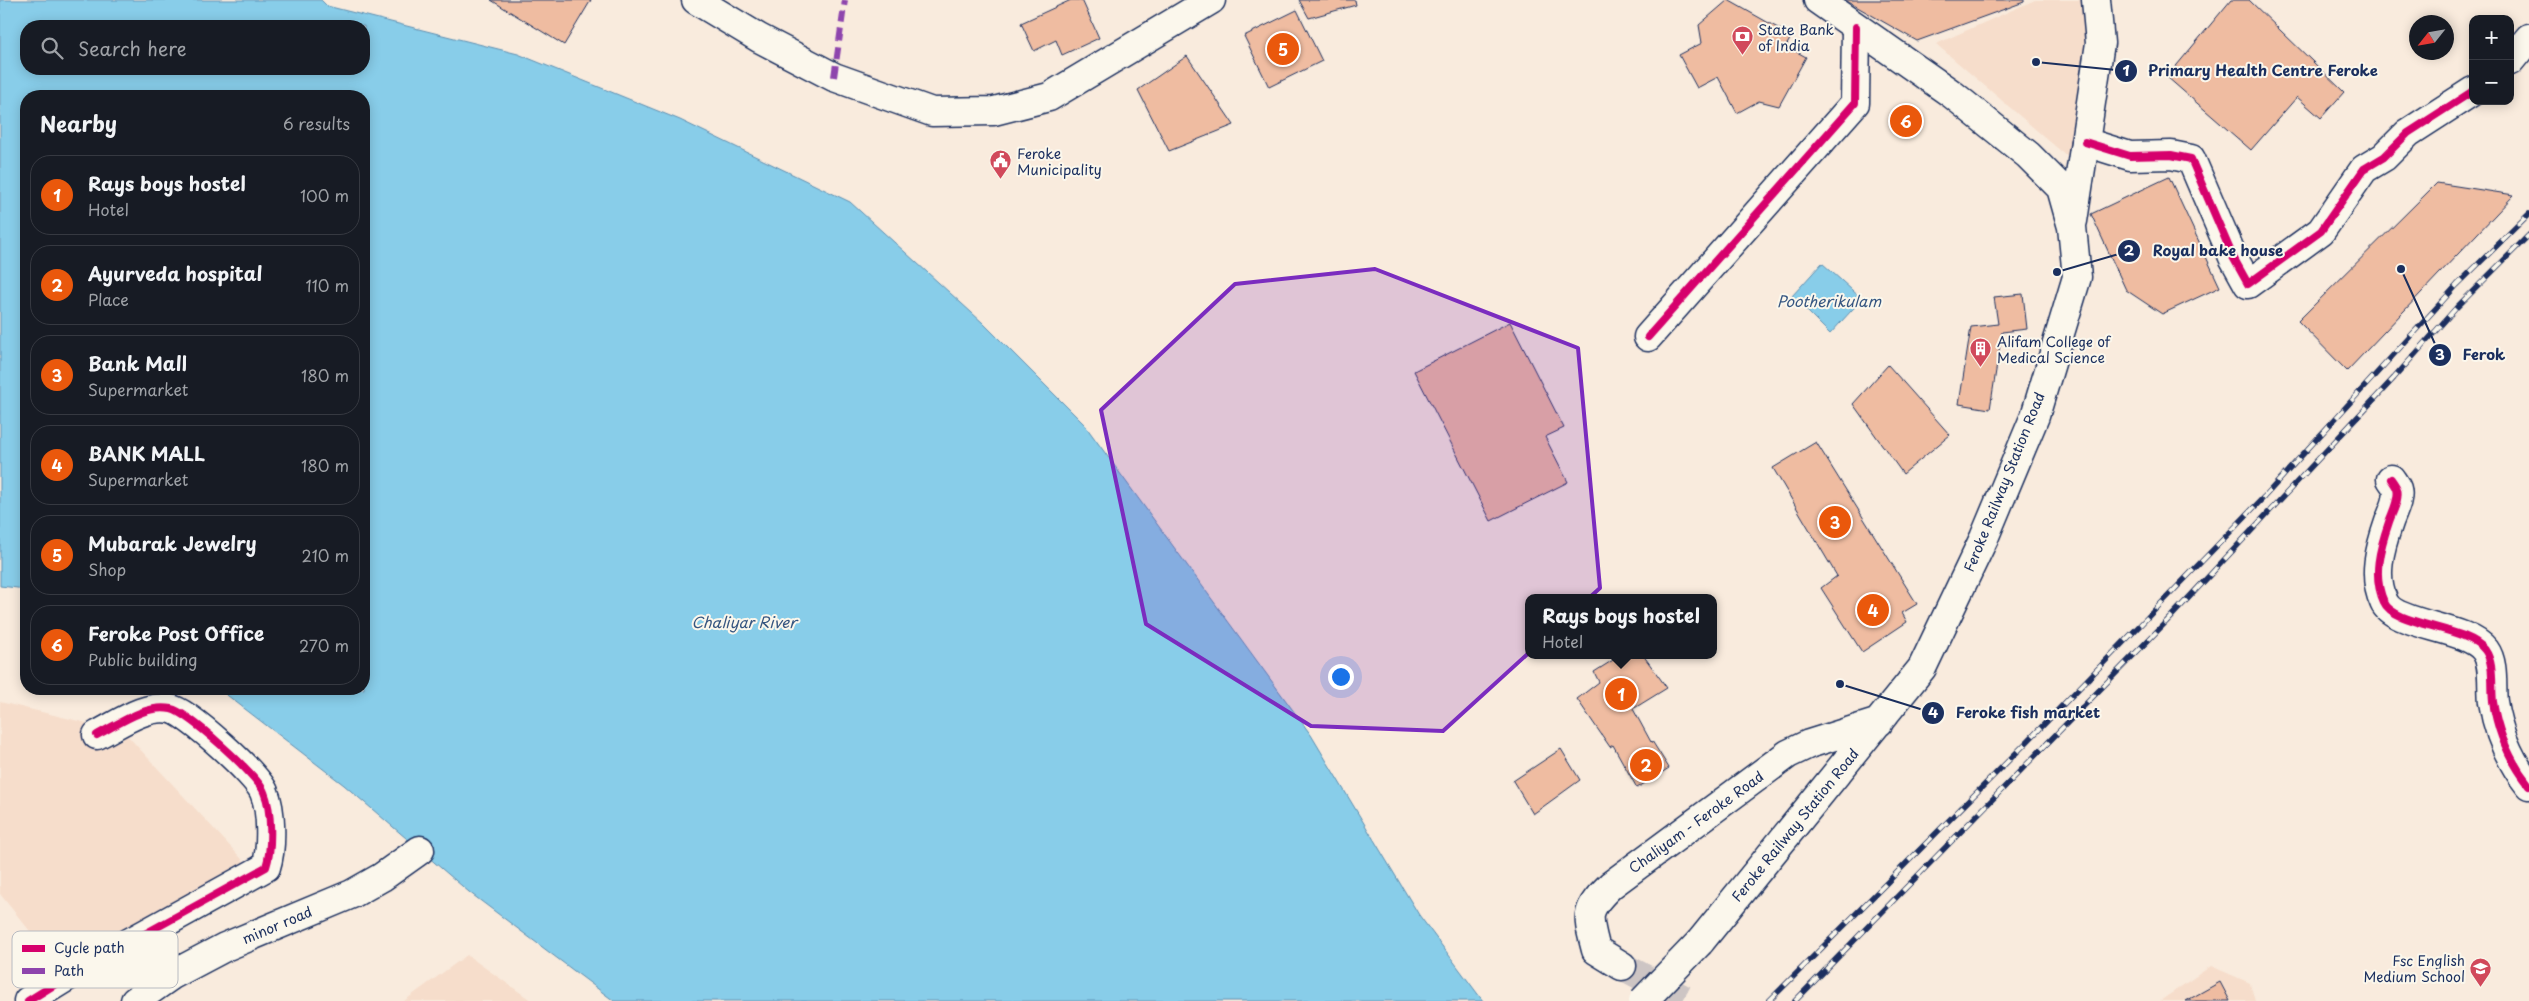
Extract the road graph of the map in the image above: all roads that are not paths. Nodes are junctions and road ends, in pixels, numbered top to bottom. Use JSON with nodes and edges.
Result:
{"nodes":[{"id":1,"x":696,"y":0,"type":"edge"},
{"id":2,"x":1211,"y":0,"type":"edge"},
{"id":3,"x":1818,"y":0,"type":"edge"},
{"id":4,"x":2096,"y":0,"type":"edge"},
{"id":5,"x":1856,"y":27,"type":"junction"},
{"id":6,"x":2529,"y":38,"type":"edge"},
{"id":7,"x":2511,"y":60,"type":"edge"},
{"id":8,"x":2469,"y":94,"type":"edge"},
{"id":9,"x":2085,"y":142,"type":"junction"},
{"id":10,"x":2072,"y":227,"type":"junction"},
{"id":11,"x":1648,"y":337,"type":"dead end"},
{"id":12,"x":2391,"y":479,"type":"dead end"},
{"id":13,"x":1879,"y":722,"type":"junction"},
{"id":14,"x":97,"y":735,"type":"dead end"},
{"id":15,"x":2529,"y":784,"type":"edge"},
{"id":16,"x":420,"y":850,"type":"dead end"},
{"id":17,"x":150,"y":931,"type":"edge"},
{"id":18,"x":1622,"y":966,"type":"tunnel mouth"},
{"id":19,"x":178,"y":972,"type":"edge"},
{"id":20,"x":49,"y":988,"type":"edge"},
{"id":21,"x":154,"y":988,"type":"edge"},
{"id":22,"x":28,"y":1001,"type":"edge"},
{"id":23,"x":135,"y":1001,"type":"edge"},
{"id":24,"x":1643,"y":1001,"type":"edge"}],
"edges":[{"from":1,"to":2,"type":"main road"},
{"from":3,"to":5,"type":"main road","name":"Feroke Railway Station Road"},
{"from":4,"to":9,"type":"main road"},
{"from":5,"to":10,"type":"main road","name":"Feroke Railway Station Road"},
{"from":5,"to":11,"type":"main road"},
{"from":6,"to":7,"type":"main road"},
{"from":8,"to":9,"type":"main road"},
{"from":9,"to":10,"type":"main road"},
{"from":10,"to":13,"type":"main road","name":"Feroke Railway Station Road"},
{"from":12,"to":15,"type":"main road"},
{"from":13,"to":18,"type":"main road","name":"Chaliyam - Feroke Road"},
{"from":13,"to":24,"type":"main road","name":"Feroke Railway Station Road","bridge":true},
{"from":14,"to":17,"type":"main road"},
{"from":16,"to":19,"type":"main road","name":"minor road"},
{"from":20,"to":22,"type":"main road"},
{"from":21,"to":23,"type":"main road","name":"minor road"}]}
